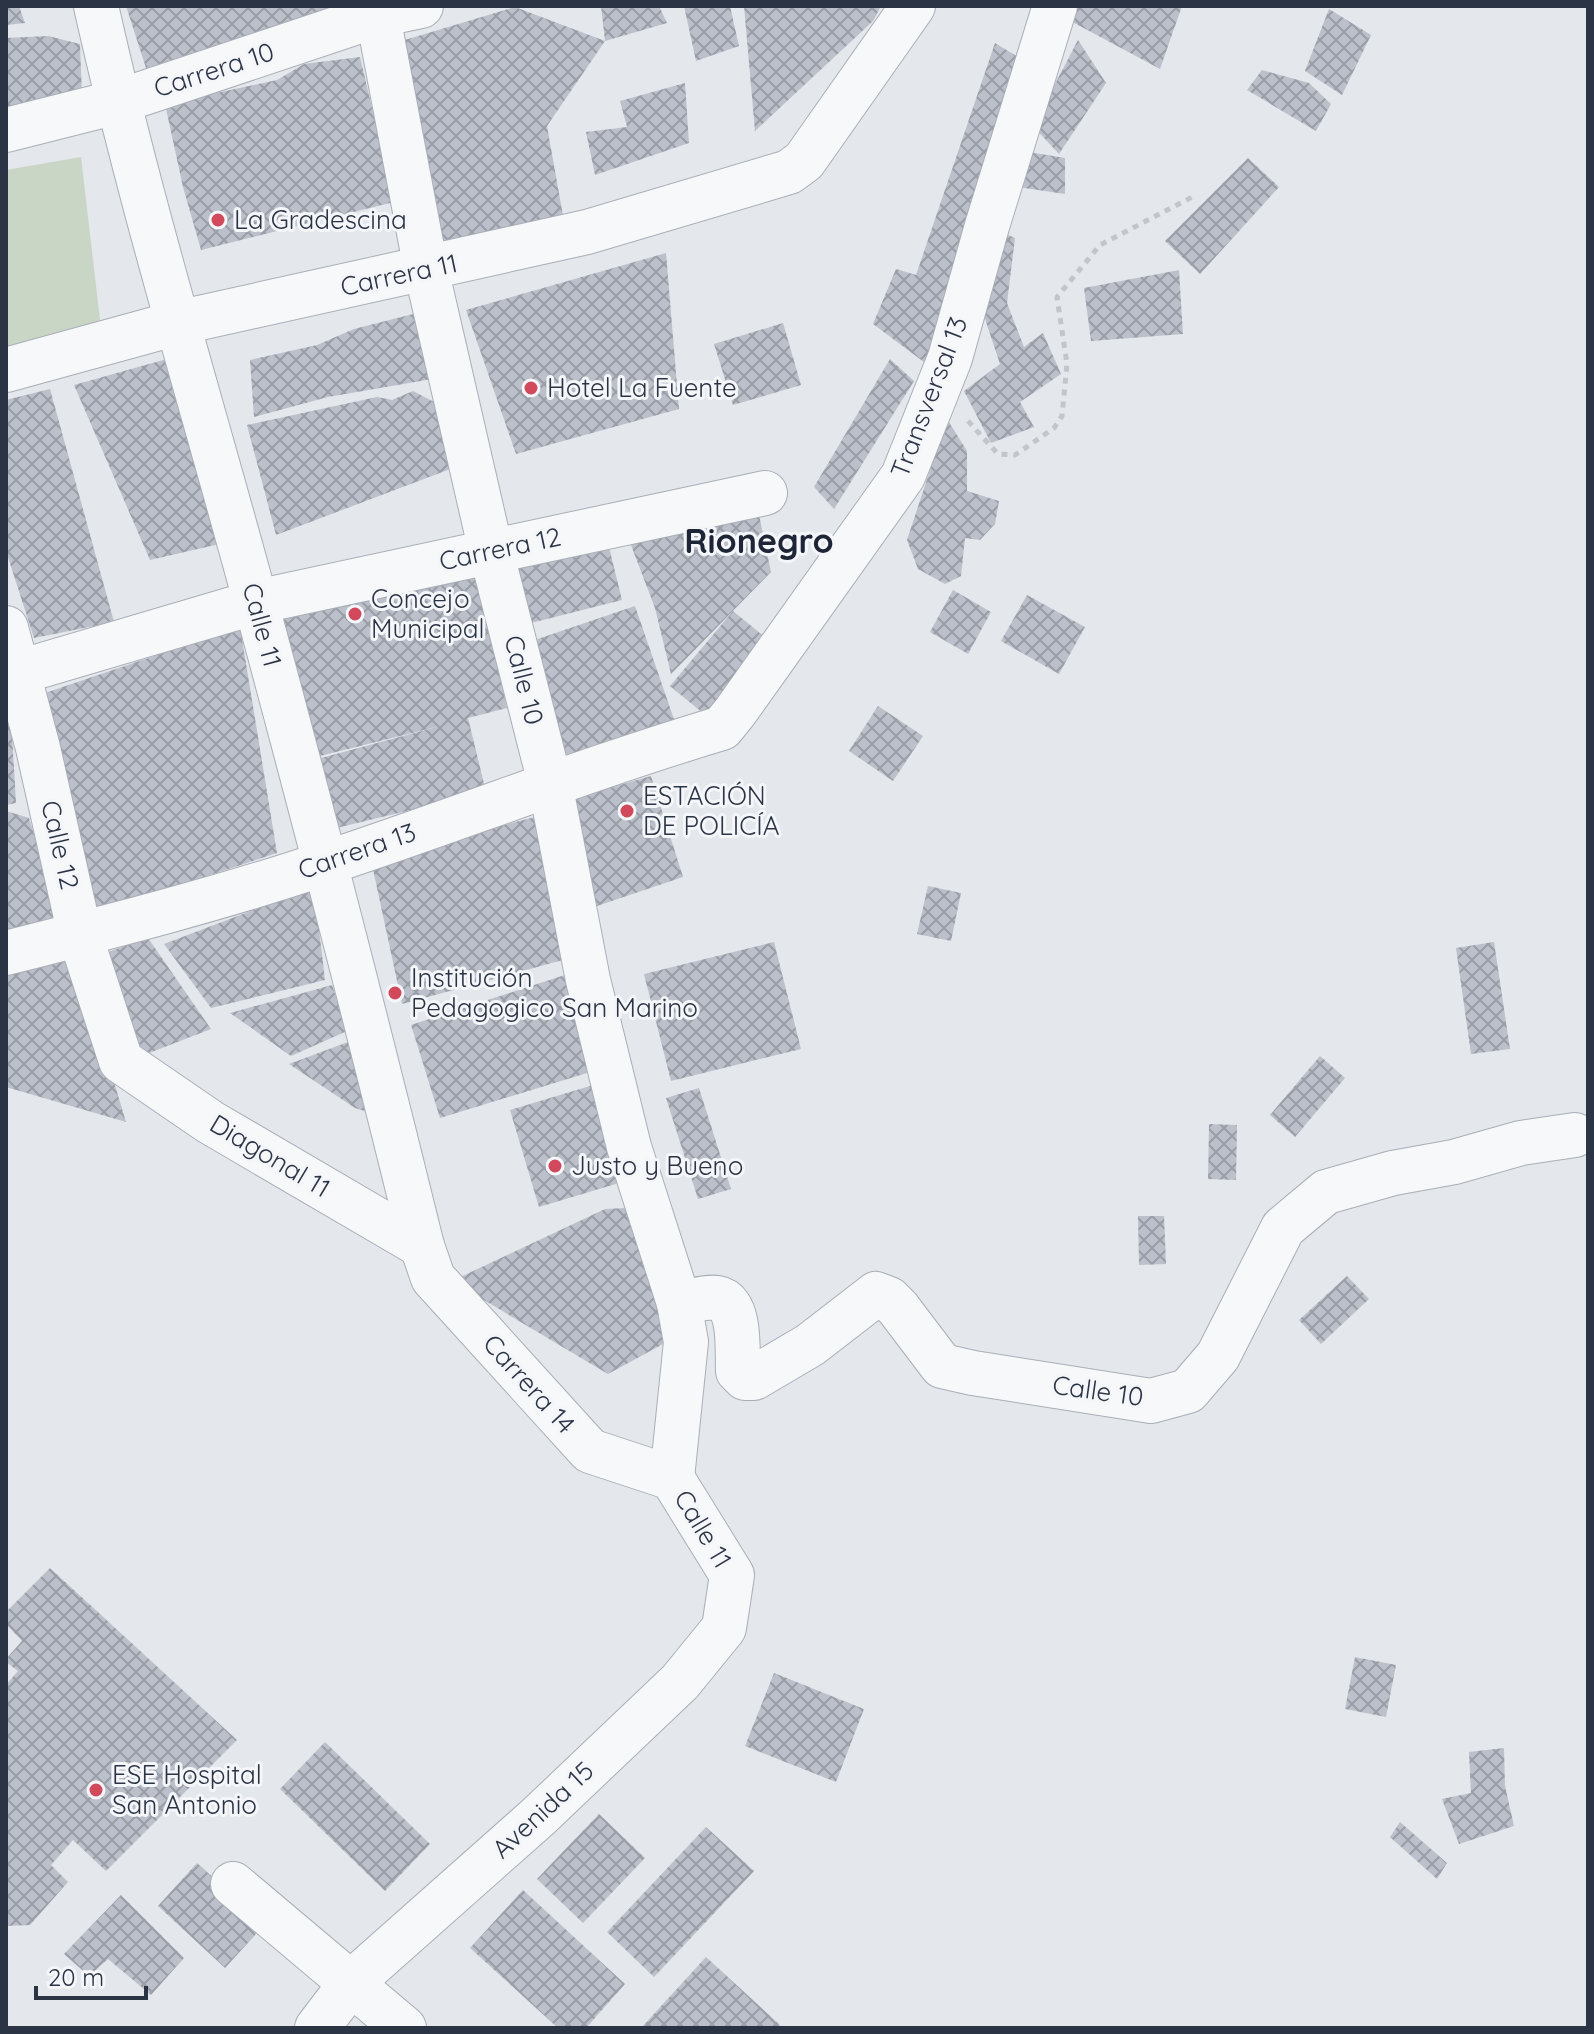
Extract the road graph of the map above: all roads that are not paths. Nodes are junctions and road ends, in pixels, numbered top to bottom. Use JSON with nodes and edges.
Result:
{"nodes":[{"id":1,"x":96,"y":6,"type":"edge"},
{"id":2,"x":421,"y":6,"type":"edge"},
{"id":3,"x":913,"y":6,"type":"edge"},
{"id":4,"x":1055,"y":6,"type":"edge"},
{"id":5,"x":377,"y":10,"type":"edge"},
{"id":6,"x":117,"y":102,"type":"junction"},
{"id":7,"x":6,"y":130,"type":"edge"},
{"id":8,"x":426,"y":269,"type":"junction"},
{"id":9,"x":177,"y":323,"type":"junction"},
{"id":10,"x":6,"y":370,"type":"edge"},
{"id":11,"x":765,"y":493,"type":"dead end"},
{"id":12,"x":491,"y":551,"type":"junction"},
{"id":13,"x":256,"y":602,"type":"junction"},
{"id":14,"x":6,"y":628,"type":"edge"},
{"id":15,"x":12,"y":674,"type":"edge"},
{"id":16,"x":704,"y":733,"type":"joint"},
{"id":17,"x":550,"y":783,"type":"junction"},
{"id":18,"x":325,"y":864,"type":"junction"},
{"id":19,"x":80,"y":935,"type":"junction"},
{"id":20,"x":6,"y":953,"type":"edge"},
{"id":21,"x":121,"y":1061,"type":"joint"},
{"id":22,"x":1575,"y":1135,"type":"dead end"},
{"id":23,"x":422,"y":1246,"type":"junction"},
{"id":24,"x":679,"y":1303,"type":"junction"},
{"id":25,"x":672,"y":1478,"type":"junction"},
{"id":26,"x":724,"y":1628,"type":"joint"},
{"id":27,"x":233,"y":1884,"type":"dead end"},
{"id":28,"x":352,"y":1982,"type":"junction"},
{"id":29,"x":317,"y":2028,"type":"edge"},
{"id":30,"x":404,"y":2028,"type":"edge"}],
"edges":[{"from":1,"to":6,"type":"street","name":"Calle 11"},
{"from":2,"to":5,"type":"street","name":"Carrera 10"},
{"from":3,"to":8,"type":"street","name":"Carrera 11"},
{"from":4,"to":16,"type":"street","name":"Transversal 13"},
{"from":5,"to":6,"type":"street","name":"Carrera 10"},
{"from":5,"to":8,"type":"street","name":"Calle 10"},
{"from":6,"to":7,"type":"street","name":"Carrera 10"},
{"from":6,"to":9,"type":"street","name":"Calle 11"},
{"from":8,"to":9,"type":"street","name":"Carrera 11"},
{"from":8,"to":12,"type":"street","name":"Calle 10"},
{"from":9,"to":10,"type":"street","name":"Carrera 11"},
{"from":9,"to":13,"type":"street","name":"Calle 11"},
{"from":11,"to":12,"type":"street","name":"Carrera 12"},
{"from":12,"to":13,"type":"street","name":"Carrera 12"},
{"from":12,"to":17,"type":"street","name":"Calle 10"},
{"from":13,"to":15,"type":"street","name":"Carrera 12"},
{"from":13,"to":18,"type":"street","name":"Calle 11"},
{"from":14,"to":15,"type":"street","name":"Calle 12"},
{"from":15,"to":19,"type":"street","name":"Calle 12"},
{"from":16,"to":17,"type":"street","name":"Carrera 13"},
{"from":17,"to":18,"type":"street","name":"Carrera 13"},
{"from":17,"to":24,"type":"street","name":"Calle 10"},
{"from":18,"to":19,"type":"street","name":"Carrera 13"},
{"from":18,"to":23,"type":"street","name":"Calle 11"},
{"from":19,"to":20,"type":"street","name":"Carrera 13"},
{"from":19,"to":21,"type":"street","name":"Calle 12"},
{"from":21,"to":23,"type":"street","name":"Diagonal 11"},
{"from":22,"to":24,"type":"street","name":"Calle 10"},
{"from":23,"to":25,"type":"street","name":"Carrera 14"},
{"from":24,"to":25,"type":"street","name":"Calle 10"},
{"from":25,"to":26,"type":"street","name":"Calle 11"},
{"from":26,"to":28,"type":"street","name":"Avenida 15"},
{"from":27,"to":28,"type":"street"},
{"from":28,"to":29,"type":"street","name":"Avenida 15"},
{"from":28,"to":30,"type":"street"}]}
